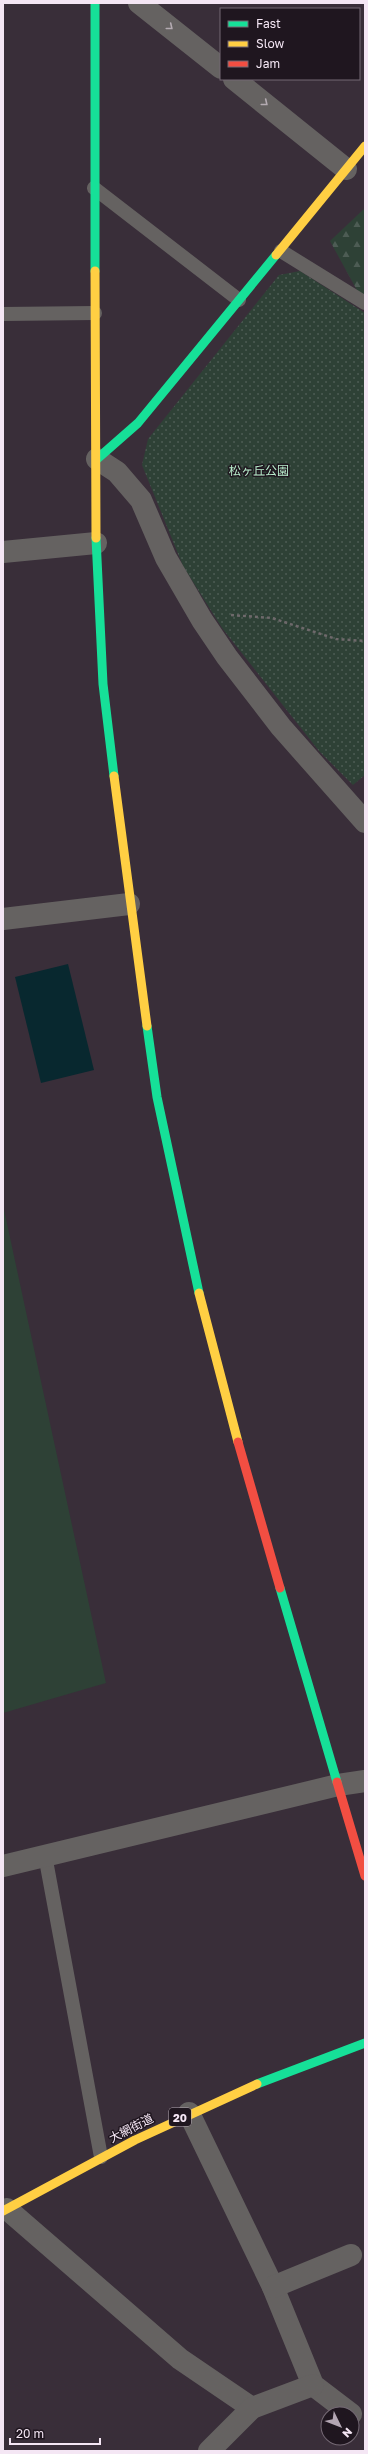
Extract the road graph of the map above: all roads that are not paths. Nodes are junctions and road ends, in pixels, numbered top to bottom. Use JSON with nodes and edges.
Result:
{"nodes":[{"id":1,"x":95,"y":3,"type":"edge"},
{"id":2,"x":140,"y":3,"type":"edge"},
{"id":3,"x":220,"y":67,"type":"edge"},
{"id":4,"x":235,"y":80,"type":"edge"},
{"id":5,"x":365,"y":146,"type":"edge"},
{"id":6,"x":346,"y":169,"type":"junction"},
{"id":7,"x":94,"y":188,"type":"junction"},
{"id":8,"x":281,"y":251,"type":"junction"},
{"id":9,"x":239,"y":300,"type":"junction"},
{"id":10,"x":365,"y":303,"type":"edge"},
{"id":11,"x":95,"y":313,"type":"junction"},
{"id":12,"x":3,"y":314,"type":"edge"},
{"id":13,"x":97,"y":459,"type":"junction"},
{"id":14,"x":96,"y":542,"type":"junction"},
{"id":15,"x":3,"y":552,"type":"edge"},
{"id":16,"x":365,"y":822,"type":"edge"},
{"id":17,"x":129,"y":904,"type":"junction"},
{"id":18,"x":3,"y":919,"type":"edge"},
{"id":19,"x":365,"y":1781,"type":"edge"},
{"id":20,"x":338,"y":1785,"type":"junction"},
{"id":21,"x":45,"y":1855,"type":"junction"},
{"id":22,"x":3,"y":1866,"type":"edge"},
{"id":23,"x":365,"y":1876,"type":"edge"},
{"id":24,"x":365,"y":2043,"type":"edge"},
{"id":25,"x":189,"y":2113,"type":"junction"},
{"id":26,"x":101,"y":2157,"type":"junction"},
{"id":27,"x":5,"y":2210,"type":"edge"},
{"id":28,"x":351,"y":2255,"type":"dead end"},
{"id":29,"x":273,"y":2287,"type":"junction"},
{"id":30,"x":313,"y":2385,"type":"junction"},
{"id":31,"x":341,"y":2406,"type":"edge"},
{"id":32,"x":252,"y":2408,"type":"junction"},
{"id":33,"x":209,"y":2451,"type":"edge"}],
"edges":[{"from":1,"to":7,"type":"street"},
{"from":2,"to":3,"type":"street","one_way":true},
{"from":4,"to":6,"type":"street","one_way":true},
{"from":5,"to":6,"type":"street"},
{"from":6,"to":8,"type":"street"},
{"from":7,"to":9,"type":"lane"},
{"from":7,"to":11,"type":"street"},
{"from":8,"to":9,"type":"street"},
{"from":8,"to":10,"type":"lane"},
{"from":9,"to":13,"type":"street"},
{"from":11,"to":12,"type":"lane"},
{"from":11,"to":13,"type":"street"},
{"from":13,"to":14,"type":"street"},
{"from":13,"to":16,"type":"street"},
{"from":14,"to":15,"type":"street"},
{"from":14,"to":17,"type":"street"},
{"from":17,"to":18,"type":"street"},
{"from":17,"to":20,"type":"street"},
{"from":19,"to":20,"type":"street"},
{"from":20,"to":21,"type":"street"},
{"from":20,"to":23,"type":"street"},
{"from":21,"to":22,"type":"street"},
{"from":21,"to":26,"type":"lane"},
{"from":24,"to":25,"type":"street","name":"大網街道","number":"20"},
{"from":25,"to":26,"type":"street","name":"大網街道","number":"20"},
{"from":25,"to":29,"type":"street"},
{"from":26,"to":27,"type":"street","name":"大網街道","number":"20"},
{"from":27,"to":32,"type":"street"},
{"from":28,"to":29,"type":"street"},
{"from":29,"to":30,"type":"street"},
{"from":30,"to":31,"type":"street"},
{"from":30,"to":32,"type":"street"},
{"from":32,"to":33,"type":"street"}]}
